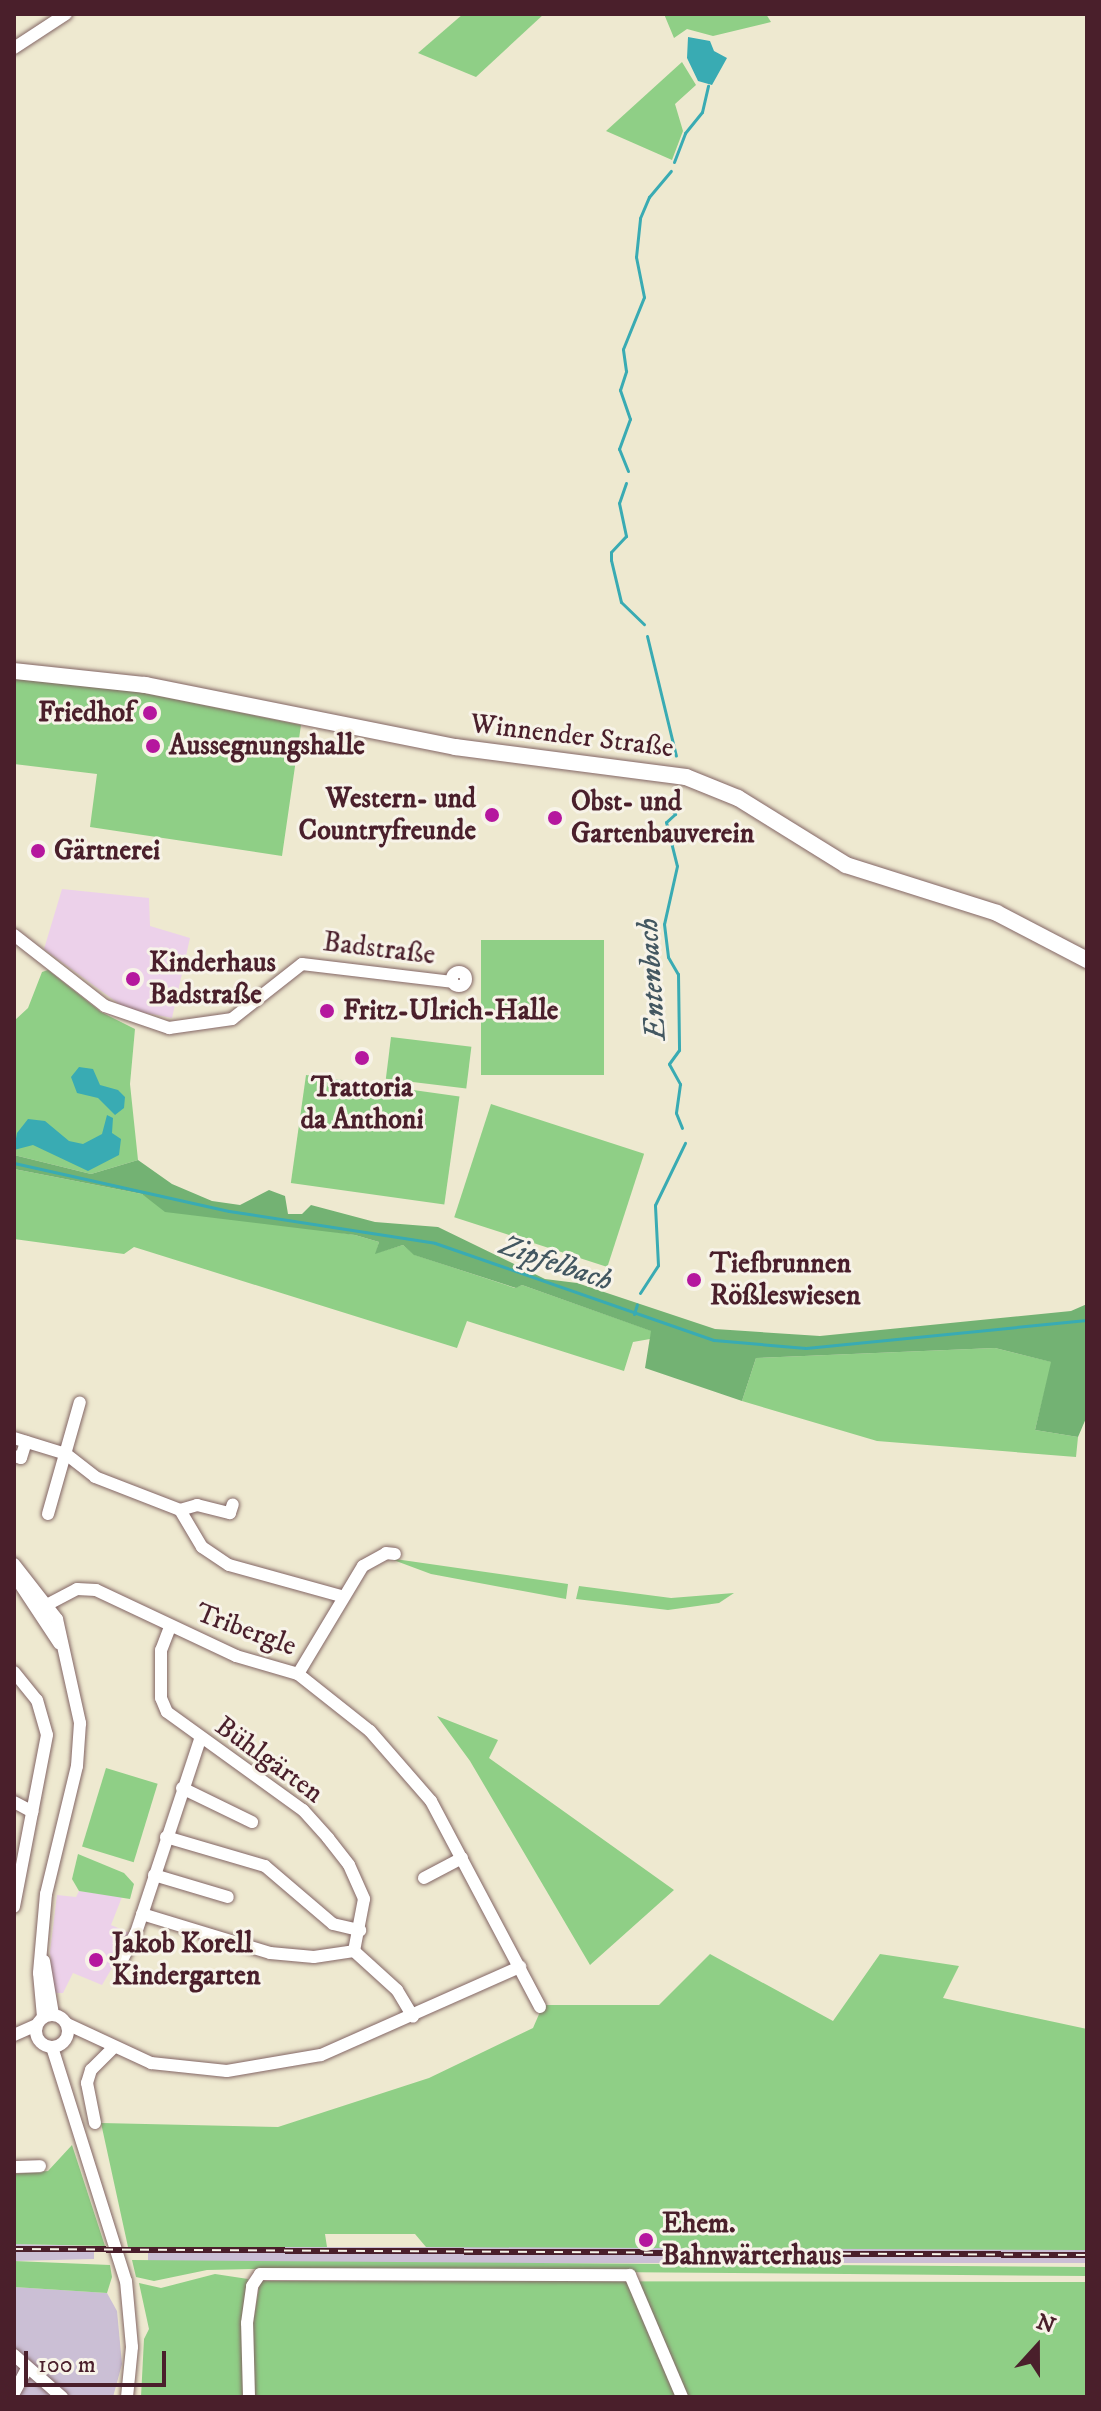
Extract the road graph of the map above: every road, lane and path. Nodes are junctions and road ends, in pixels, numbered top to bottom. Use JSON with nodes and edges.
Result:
{"nodes":[{"id":1,"x":66,"y":14,"type":"edge"},
{"id":2,"x":14,"y":48,"type":"edge"},
{"id":3,"x":14,"y":671,"type":"edge"},
{"id":4,"x":14,"y":935,"type":"edge"},
{"id":5,"x":1087,"y":960,"type":"edge"},
{"id":6,"x":452,"y":982,"type":"dead end"},
{"id":7,"x":80,"y":1402,"type":"dead end"},
{"id":8,"x":20,"y":1440,"type":"edge"},
{"id":9,"x":66,"y":1454,"type":"junction"},
{"id":10,"x":14,"y":1456,"type":"edge"},
{"id":11,"x":233,"y":1504,"type":"dead end"},
{"id":12,"x":180,"y":1510,"type":"junction"},
{"id":13,"x":48,"y":1514,"type":"dead end"},
{"id":14,"x":395,"y":1554,"type":"dead end"},
{"id":15,"x":14,"y":1564,"type":"edge"},
{"id":16,"x":14,"y":1575,"type":"edge"},
{"id":17,"x":344,"y":1597,"type":"junction"},
{"id":18,"x":44,"y":1607,"type":"junction"},
{"id":19,"x":170,"y":1627,"type":"junction"},
{"id":20,"x":14,"y":1672,"type":"edge"},
{"id":21,"x":298,"y":1674,"type":"junction"},
{"id":22,"x":200,"y":1739,"type":"junction"},
{"id":23,"x":182,"y":1788,"type":"junction"},
{"id":24,"x":14,"y":1802,"type":"edge"},
{"id":25,"x":33,"y":1812,"type":"junction"},
{"id":26,"x":252,"y":1822,"type":"dead end"},
{"id":27,"x":166,"y":1837,"type":"junction"},
{"id":28,"x":462,"y":1858,"type":"junction"},
{"id":29,"x":154,"y":1875,"type":"junction"},
{"id":30,"x":424,"y":1878,"type":"dead end"},
{"id":31,"x":228,"y":1897,"type":"dead end"},
{"id":32,"x":14,"y":1907,"type":"edge"},
{"id":33,"x":142,"y":1914,"type":"junction"},
{"id":34,"x":360,"y":1930,"type":"junction"},
{"id":35,"x":354,"y":1951,"type":"junction"},
{"id":36,"x":121,"y":1962,"type":"dead end"},
{"id":37,"x":520,"y":1967,"type":"junction"},
{"id":38,"x":540,"y":2007,"type":"dead end"},
{"id":39,"x":413,"y":2017,"type":"junction"},
{"id":40,"x":42,"y":2023,"type":"junction"},
{"id":41,"x":14,"y":2036,"type":"edge"},
{"id":42,"x":62,"y":2037,"type":"junction"},
{"id":43,"x":114,"y":2047,"type":"junction"},
{"id":44,"x":95,"y":2123,"type":"dead end"},
{"id":45,"x":40,"y":2166,"type":"dead end"},
{"id":46,"x":14,"y":2167,"type":"edge"},
{"id":47,"x":14,"y":2355,"type":"edge"},
{"id":48,"x":27,"y":2369,"type":"junction"},
{"id":49,"x":14,"y":2393,"type":"edge"},
{"id":50,"x":127,"y":2396,"type":"edge"},
{"id":51,"x":62,"y":2397,"type":"edge"},
{"id":52,"x":249,"y":2397,"type":"edge"},
{"id":53,"x":682,"y":2397,"type":"edge"}],
"edges":[{"from":1,"to":2,"type":"street"},
{"from":3,"to":5,"type":"main road","name":"Winnender Straße"},
{"from":4,"to":6,"type":"street","name":"Badstraße"},
{"from":7,"to":9,"type":"street"},
{"from":8,"to":9,"type":"street"},
{"from":8,"to":10,"type":"street"},
{"from":9,"to":12,"type":"street"},
{"from":9,"to":13,"type":"street"},
{"from":11,"to":12,"type":"street"},
{"from":12,"to":17,"type":"street"},
{"from":14,"to":17,"type":"street"},
{"from":15,"to":18,"type":"street"},
{"from":16,"to":18,"type":"street"},
{"from":17,"to":21,"type":"street"},
{"from":18,"to":19,"type":"street","name":"Tribergle"},
{"from":18,"to":40,"type":"street"},
{"from":19,"to":21,"type":"street","name":"Tribergle"},
{"from":19,"to":22,"type":"street","name":"Bühlgärten"},
{"from":20,"to":25,"type":"street"},
{"from":21,"to":28,"type":"street","name":"Tribergle"},
{"from":22,"to":23,"type":"street"},
{"from":22,"to":34,"type":"street","name":"Bühlgärten"},
{"from":23,"to":26,"type":"street"},
{"from":23,"to":27,"type":"street"},
{"from":24,"to":25,"type":"street"},
{"from":25,"to":32,"type":"street"},
{"from":27,"to":29,"type":"street"},
{"from":27,"to":34,"type":"street"},
{"from":28,"to":30,"type":"street"},
{"from":28,"to":37,"type":"street","name":"Tribergle"},
{"from":29,"to":31,"type":"street"},
{"from":29,"to":33,"type":"street"},
{"from":33,"to":35,"type":"street"},
{"from":33,"to":36,"type":"street"},
{"from":34,"to":35,"type":"street","name":"Bühlgärten"},
{"from":35,"to":39,"type":"street"},
{"from":37,"to":38,"type":"street","name":"Tribergle"},
{"from":37,"to":39,"type":"street"},
{"from":39,"to":43,"type":"street"},
{"from":40,"to":41,"type":"street"},
{"from":40,"to":42,"type":"street"},
{"from":40,"to":42,"type":"street"},
{"from":42,"to":43,"type":"street"},
{"from":42,"to":50,"type":"street"},
{"from":43,"to":44,"type":"street"},
{"from":45,"to":46,"type":"street"},
{"from":47,"to":48,"type":"street"},
{"from":48,"to":49,"type":"street"},
{"from":48,"to":51,"type":"street"},
{"from":52,"to":53,"type":"street"}]}
